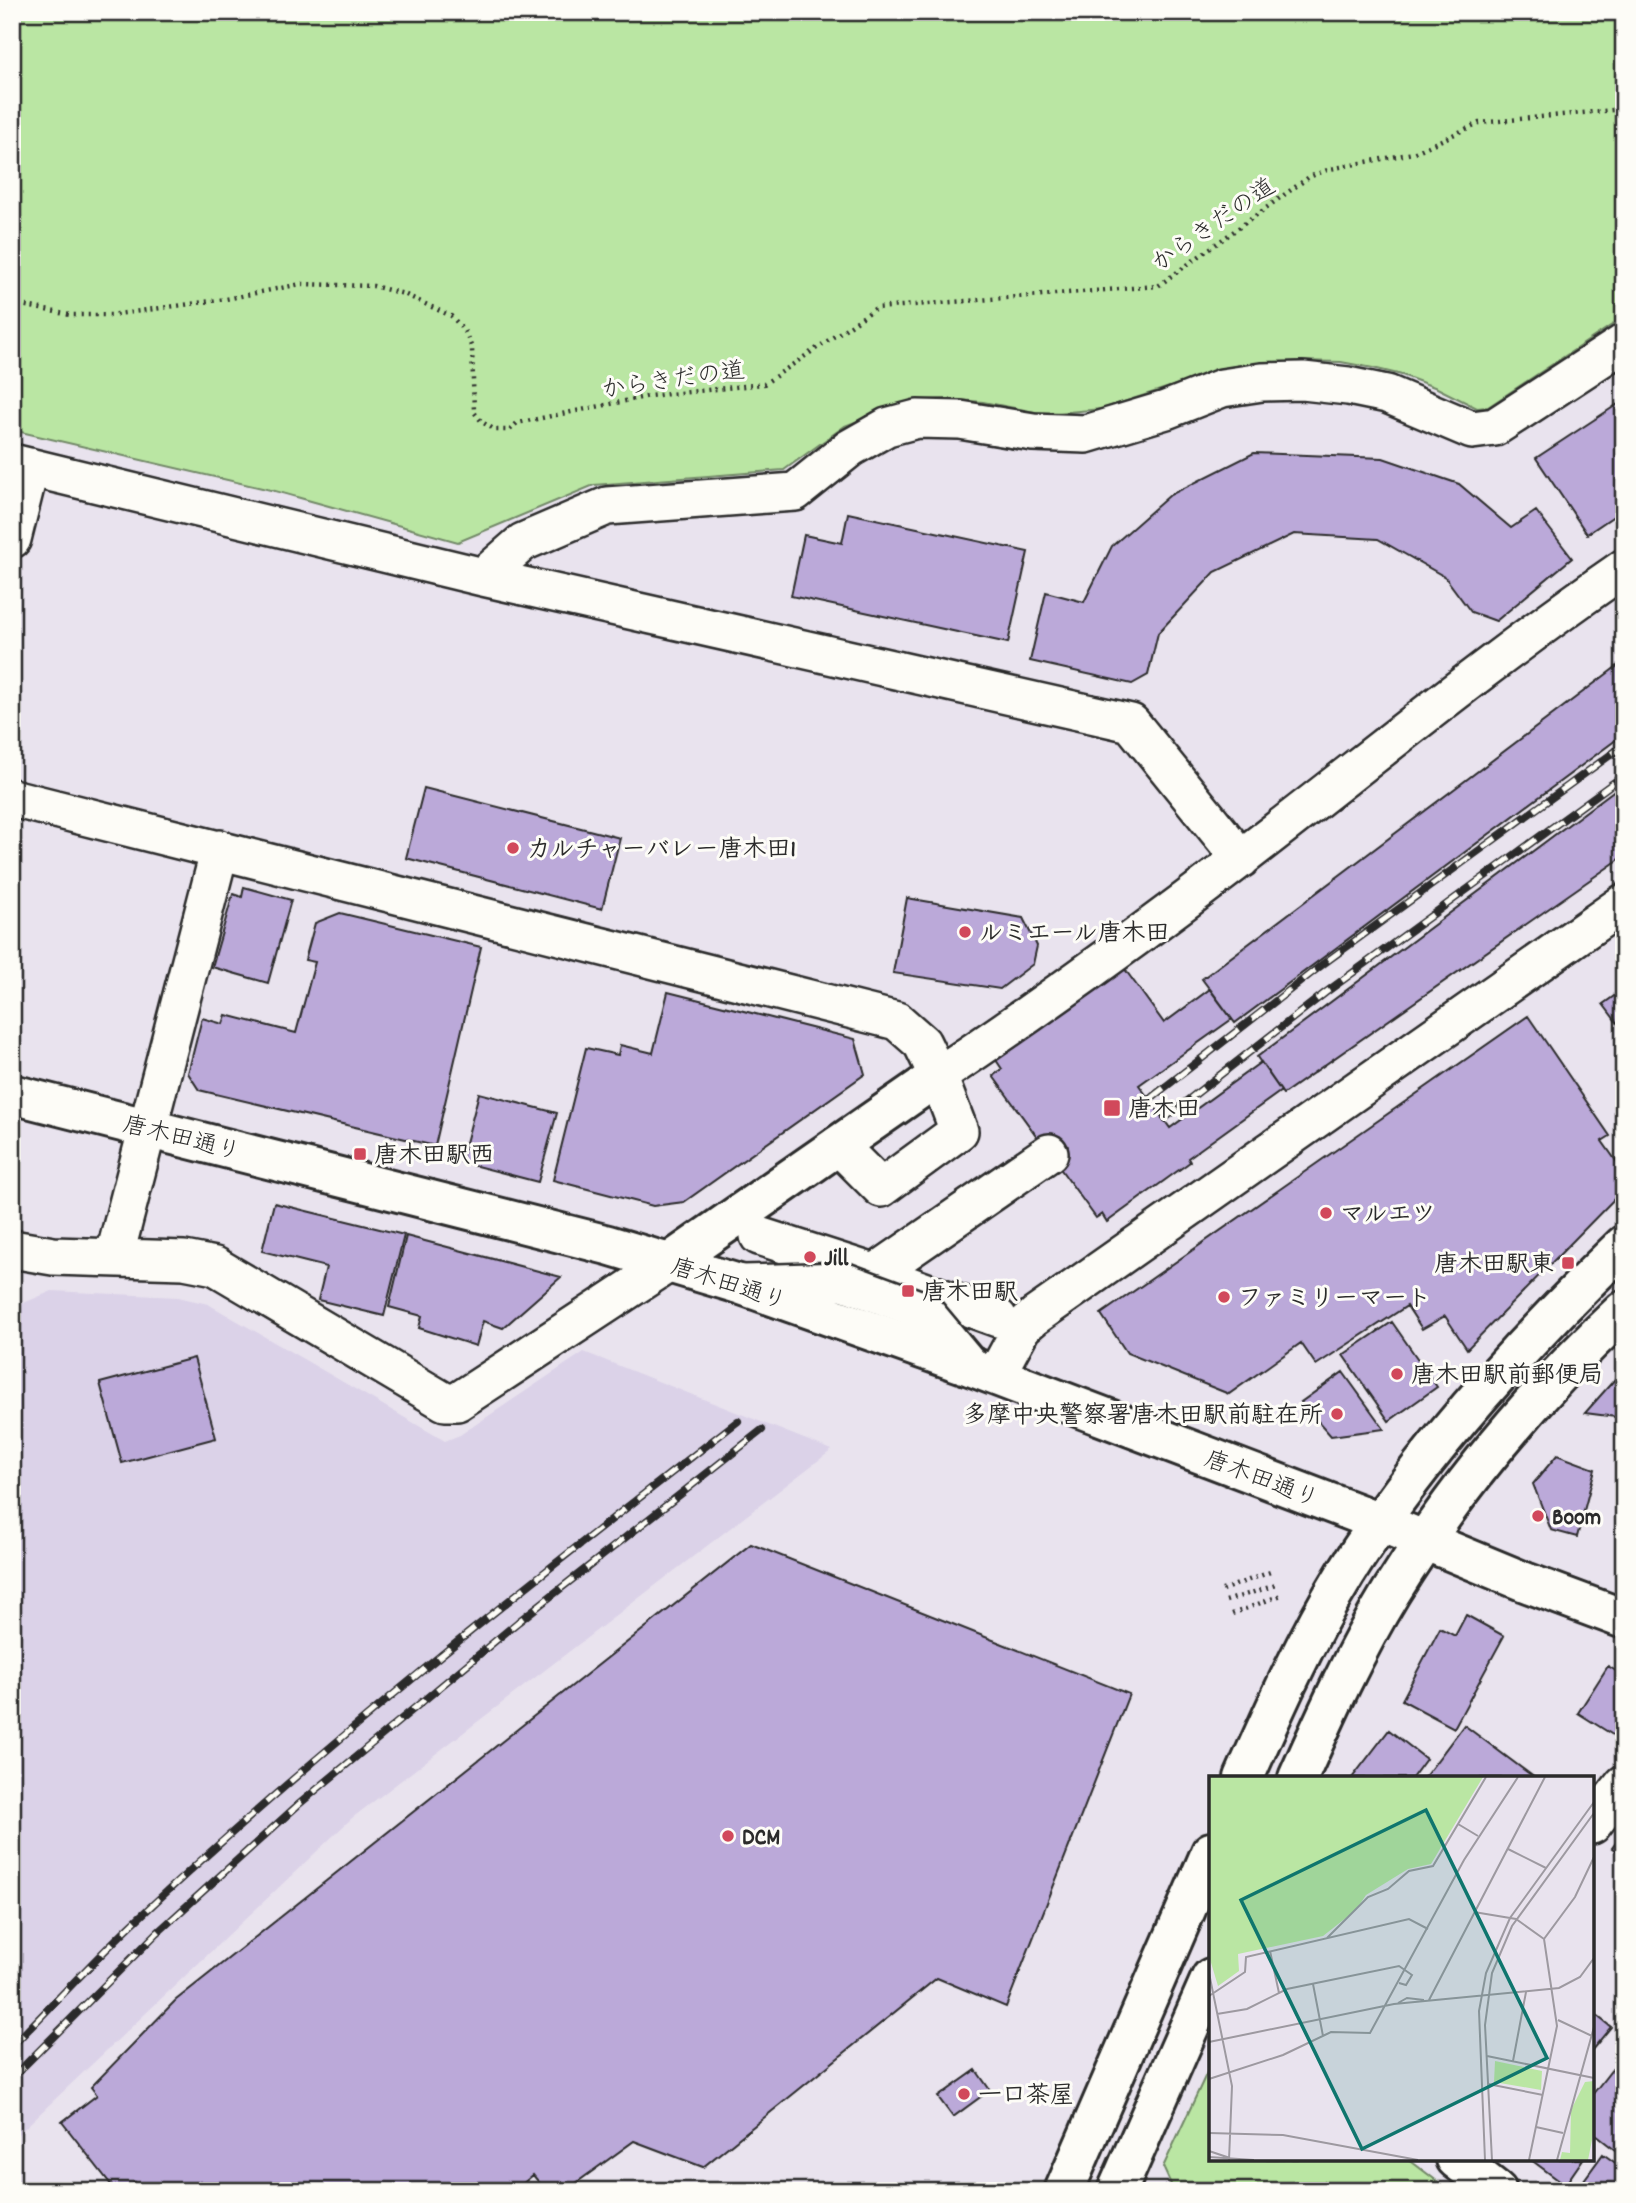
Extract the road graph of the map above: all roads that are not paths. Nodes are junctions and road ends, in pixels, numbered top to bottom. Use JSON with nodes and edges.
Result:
{"nodes":[{"id":1,"x":1624,"y":343,"type":"edge"},
{"id":2,"x":21,"y":465,"type":"edge"},
{"id":3,"x":12,"y":539,"type":"edge"},
{"id":4,"x":1624,"y":568,"type":"edge"},
{"id":5,"x":482,"y":577,"type":"junction"},
{"id":6,"x":12,"y":798,"type":"edge"},
{"id":7,"x":220,"y":849,"type":"junction"},
{"id":8,"x":1241,"y":859,"type":"junction"},
{"id":9,"x":1624,"y":903,"type":"edge"},
{"id":10,"x":939,"y":1076,"type":"junction"},
{"id":11,"x":12,"y":1094,"type":"edge"},
{"id":12,"x":148,"y":1128,"type":"junction"},
{"id":13,"x":838,"y":1145,"type":"junction"},
{"id":14,"x":1049,"y":1153,"type":"dead end"},
{"id":15,"x":1624,"y":1245,"type":"edge"},
{"id":16,"x":12,"y":1249,"type":"edge"},
{"id":17,"x":759,"y":1256,"type":"junction"},
{"id":18,"x":114,"y":1258,"type":"junction"},
{"id":19,"x":682,"y":1267,"type":"junction"},
{"id":20,"x":871,"y":1275,"type":"junction"},
{"id":21,"x":1624,"y":1310,"type":"edge"},
{"id":22,"x":999,"y":1318,"type":"dead end"},
{"id":23,"x":983,"y":1371,"type":"junction"},
{"id":24,"x":1380,"y":1522,"type":"junction"},
{"id":25,"x":1424,"y":1542,"type":"junction"},
{"id":26,"x":1624,"y":1619,"type":"edge"},
{"id":27,"x":1245,"y":1776,"type":"edge"},
{"id":28,"x":1299,"y":1776,"type":"edge"},
{"id":29,"x":1624,"y":1784,"type":"edge"},
{"id":30,"x":1594,"y":1822,"type":"edge"},
{"id":31,"x":1209,"y":1857,"type":"edge"},
{"id":32,"x":1209,"y":1983,"type":"edge"},
{"id":33,"x":1459,"y":2161,"type":"edge"},
{"id":34,"x":1128,"y":2186,"type":"edge"},
{"id":35,"x":1064,"y":2191,"type":"edge"},
{"id":36,"x":1497,"y":2191,"type":"edge"}],
"edges":[{"from":1,"to":5,"type":"street"},
{"from":2,"to":3,"type":"street"},
{"from":2,"to":5,"type":"street"},
{"from":4,"to":8,"type":"street"},
{"from":5,"to":8,"type":"street"},
{"from":6,"to":7,"type":"street"},
{"from":7,"to":10,"type":"street"},
{"from":7,"to":12,"type":"street"},
{"from":8,"to":10,"type":"street"},
{"from":9,"to":23,"type":"street"},
{"from":10,"to":13,"type":"street"},
{"from":10,"to":13,"type":"street"},
{"from":11,"to":12,"type":"street","name":"唐木田通り"},
{"from":12,"to":18,"type":"street"},
{"from":12,"to":19,"type":"street","name":"唐木田通り"},
{"from":13,"to":19,"type":"street"},
{"from":14,"to":20,"type":"street"},
{"from":15,"to":24,"type":"street"},
{"from":16,"to":18,"type":"street"},
{"from":17,"to":19,"type":"street","name":"唐木田通り"},
{"from":17,"to":20,"type":"street"},
{"from":17,"to":23,"type":"street","name":"唐木田通り","bridge":true},
{"from":18,"to":19,"type":"street"},
{"from":20,"to":22,"type":"street"},
{"from":21,"to":25,"type":"street"},
{"from":23,"to":24,"type":"street","name":"唐木田通り"},
{"from":24,"to":25,"type":"street","name":"唐木田通り"},
{"from":24,"to":27,"type":"street"},
{"from":25,"to":26,"type":"street","name":"唐木田通り"},
{"from":25,"to":28,"type":"street"},
{"from":29,"to":30,"type":"street"},
{"from":31,"to":35,"type":"street"},
{"from":32,"to":34,"type":"street"},
{"from":33,"to":36,"type":"street"}]}
